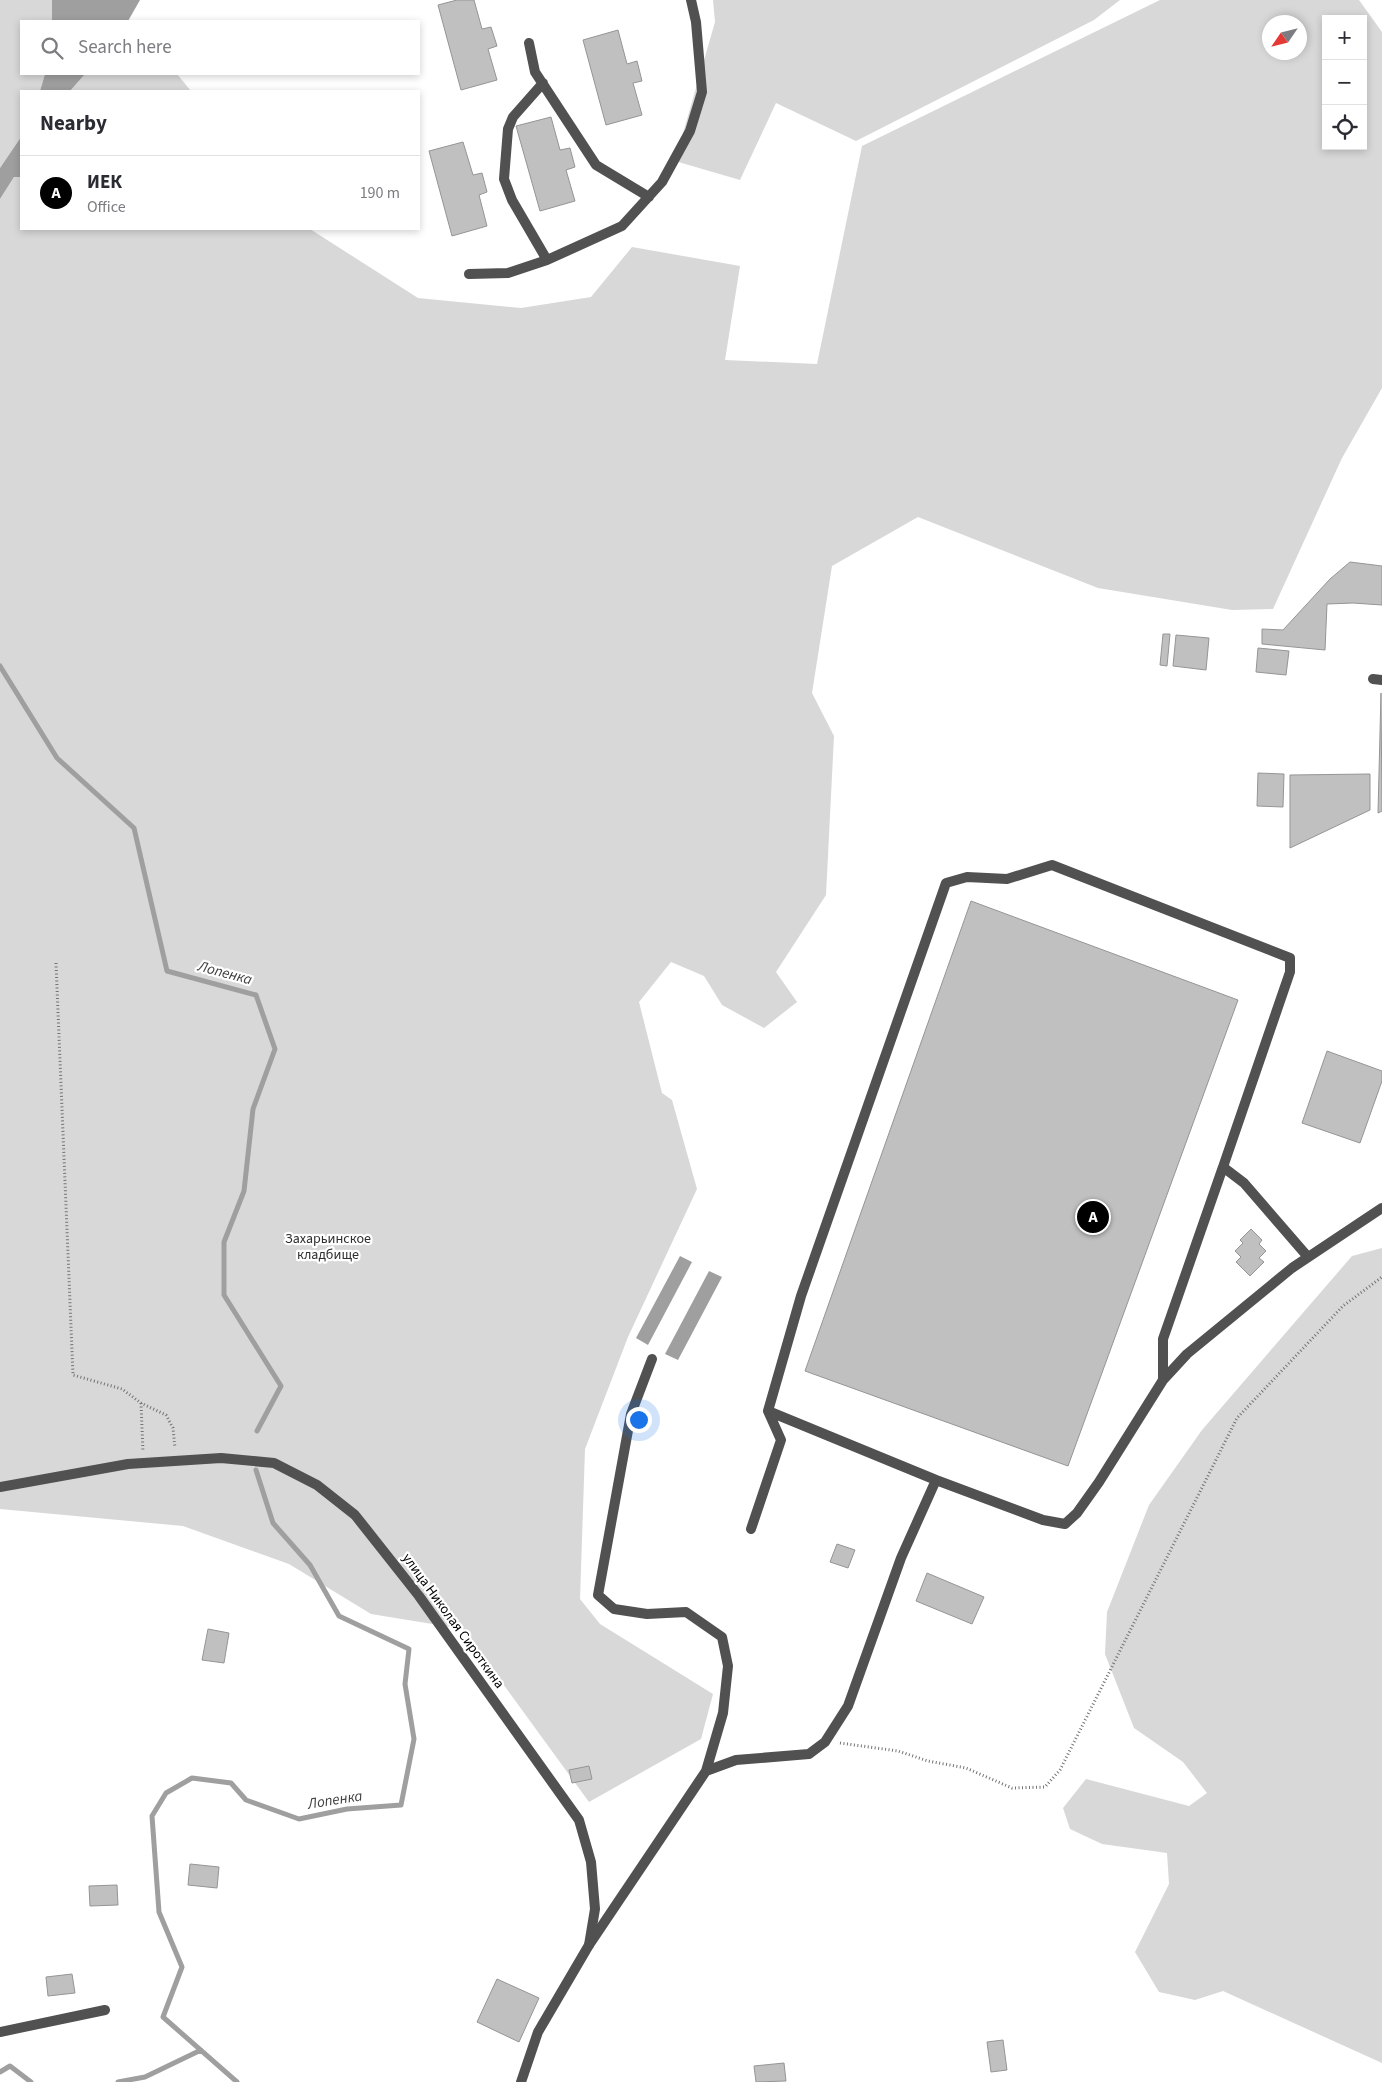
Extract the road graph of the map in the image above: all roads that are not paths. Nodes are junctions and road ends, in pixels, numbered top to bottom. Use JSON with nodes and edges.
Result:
{"nodes":[{"id":1,"x":691,"y":0,"type":"edge"},
{"id":2,"x":529,"y":43,"type":"dead end"},
{"id":3,"x":543,"y":84,"type":"junction"},
{"id":4,"x":649,"y":197,"type":"junction"},
{"id":5,"x":547,"y":260,"type":"junction"},
{"id":6,"x":469,"y":274,"type":"dead end"},
{"id":7,"x":1223,"y":1166,"type":"junction"},
{"id":8,"x":1382,"y":1208,"type":"edge"},
{"id":9,"x":1308,"y":1257,"type":"junction"},
{"id":10,"x":652,"y":1359,"type":"dead end"},
{"id":11,"x":1163,"y":1380,"type":"junction"},
{"id":12,"x":768,"y":1411,"type":"junction"},
{"id":13,"x":936,"y":1480,"type":"junction"},
{"id":14,"x":0,"y":1487,"type":"edge"},
{"id":15,"x":750,"y":1529,"type":"dead end"},
{"id":16,"x":706,"y":1771,"type":"junction"},
{"id":17,"x":589,"y":1945,"type":"junction"},
{"id":18,"x":105,"y":2010,"type":"dead end"},
{"id":19,"x":0,"y":2032,"type":"edge"},
{"id":20,"x":521,"y":2082,"type":"edge"}],
"edges":[{"from":1,"to":4,"type":"street"},
{"from":2,"to":3,"type":"street"},
{"from":3,"to":4,"type":"street"},
{"from":3,"to":5,"type":"street"},
{"from":4,"to":5,"type":"street"},
{"from":5,"to":6,"type":"street"},
{"from":7,"to":9,"type":"street"},
{"from":7,"to":11,"type":"street"},
{"from":7,"to":12,"type":"street"},
{"from":8,"to":9,"type":"street"},
{"from":9,"to":11,"type":"street"},
{"from":10,"to":16,"type":"street"},
{"from":11,"to":13,"type":"street"},
{"from":12,"to":13,"type":"street"},
{"from":12,"to":15,"type":"street"},
{"from":13,"to":16,"type":"street"},
{"from":14,"to":17,"type":"street","name":"улица Николая Сироткина"},
{"from":16,"to":17,"type":"street"},
{"from":17,"to":20,"type":"street","name":"улица Николая Сироткина"},
{"from":18,"to":19,"type":"street"}]}
